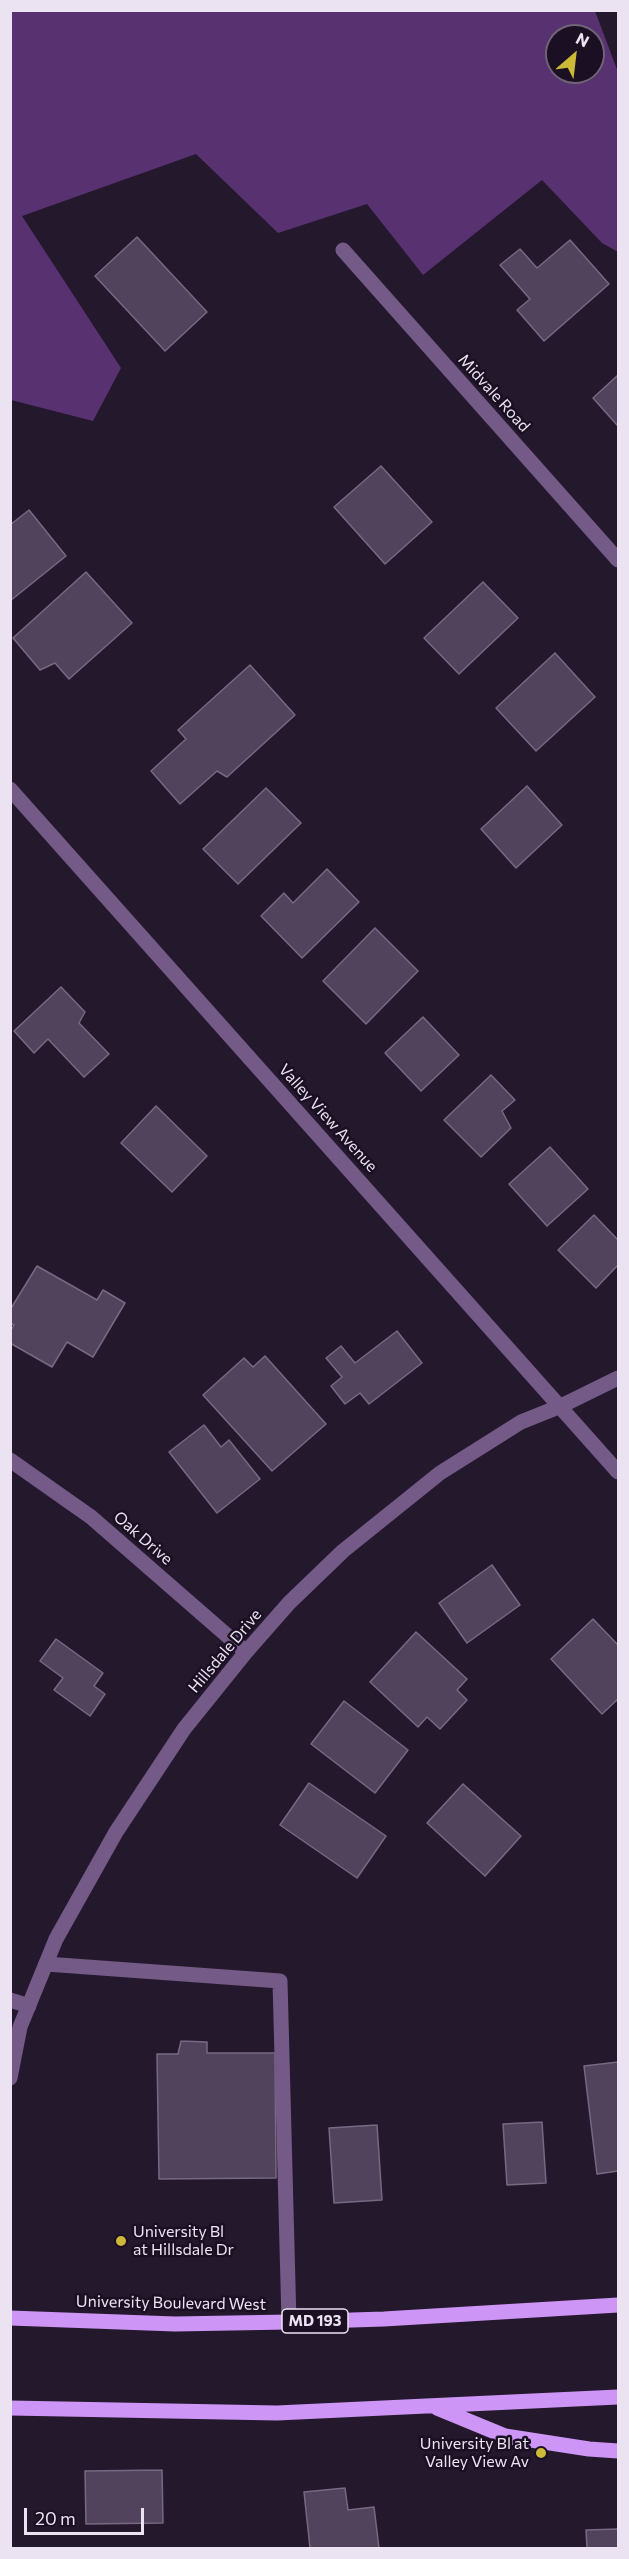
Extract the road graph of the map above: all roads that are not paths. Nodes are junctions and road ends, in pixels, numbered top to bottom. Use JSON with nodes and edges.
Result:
{"nodes":[{"id":1,"x":343,"y":250,"type":"dead end"},
{"id":2,"x":618,"y":560,"type":"edge"},
{"id":3,"x":10,"y":789,"type":"edge"},
{"id":4,"x":618,"y":1378,"type":"edge"},
{"id":5,"x":561,"y":1406,"type":"junction"},
{"id":6,"x":10,"y":1460,"type":"edge"},
{"id":7,"x":618,"y":1472,"type":"edge"},
{"id":8,"x":246,"y":1652,"type":"junction"},
{"id":9,"x":46,"y":1964,"type":"junction"},
{"id":10,"x":10,"y":2000,"type":"edge"},
{"id":11,"x":29,"y":2006,"type":"junction"},
{"id":12,"x":10,"y":2078,"type":"edge"},
{"id":13,"x":618,"y":2305,"type":"edge"},
{"id":14,"x":10,"y":2318,"type":"edge"},
{"id":15,"x":289,"y":2322,"type":"junction"},
{"id":16,"x":618,"y":2397,"type":"edge"},
{"id":17,"x":431,"y":2406,"type":"junction"},
{"id":18,"x":10,"y":2408,"type":"edge"},
{"id":19,"x":618,"y":2451,"type":"edge"}],
"edges":[{"from":1,"to":2,"type":"street","name":"Midvale Road"},
{"from":3,"to":5,"type":"street","name":"Valley View Avenue"},
{"from":4,"to":5,"type":"street","name":"Hillsdale Drive"},
{"from":5,"to":7,"type":"street","name":"Valley View Avenue"},
{"from":5,"to":8,"type":"street","name":"Hillsdale Drive"},
{"from":6,"to":8,"type":"street","name":"Oak Drive"},
{"from":8,"to":9,"type":"street","name":"Hillsdale Drive"},
{"from":9,"to":11,"type":"street","name":"Hillsdale Drive"},
{"from":9,"to":15,"type":"street"},
{"from":10,"to":11,"type":"street"},
{"from":11,"to":12,"type":"street","name":"Hillsdale Drive"},
{"from":13,"to":15,"type":"main road","name":"University Boulevard West","number":"MD 193"},
{"from":14,"to":15,"type":"main road","name":"University Boulevard West","number":"MD 193"},
{"from":16,"to":17,"type":"main road"},
{"from":17,"to":18,"type":"main road"},
{"from":17,"to":19,"type":"main road"}]}
